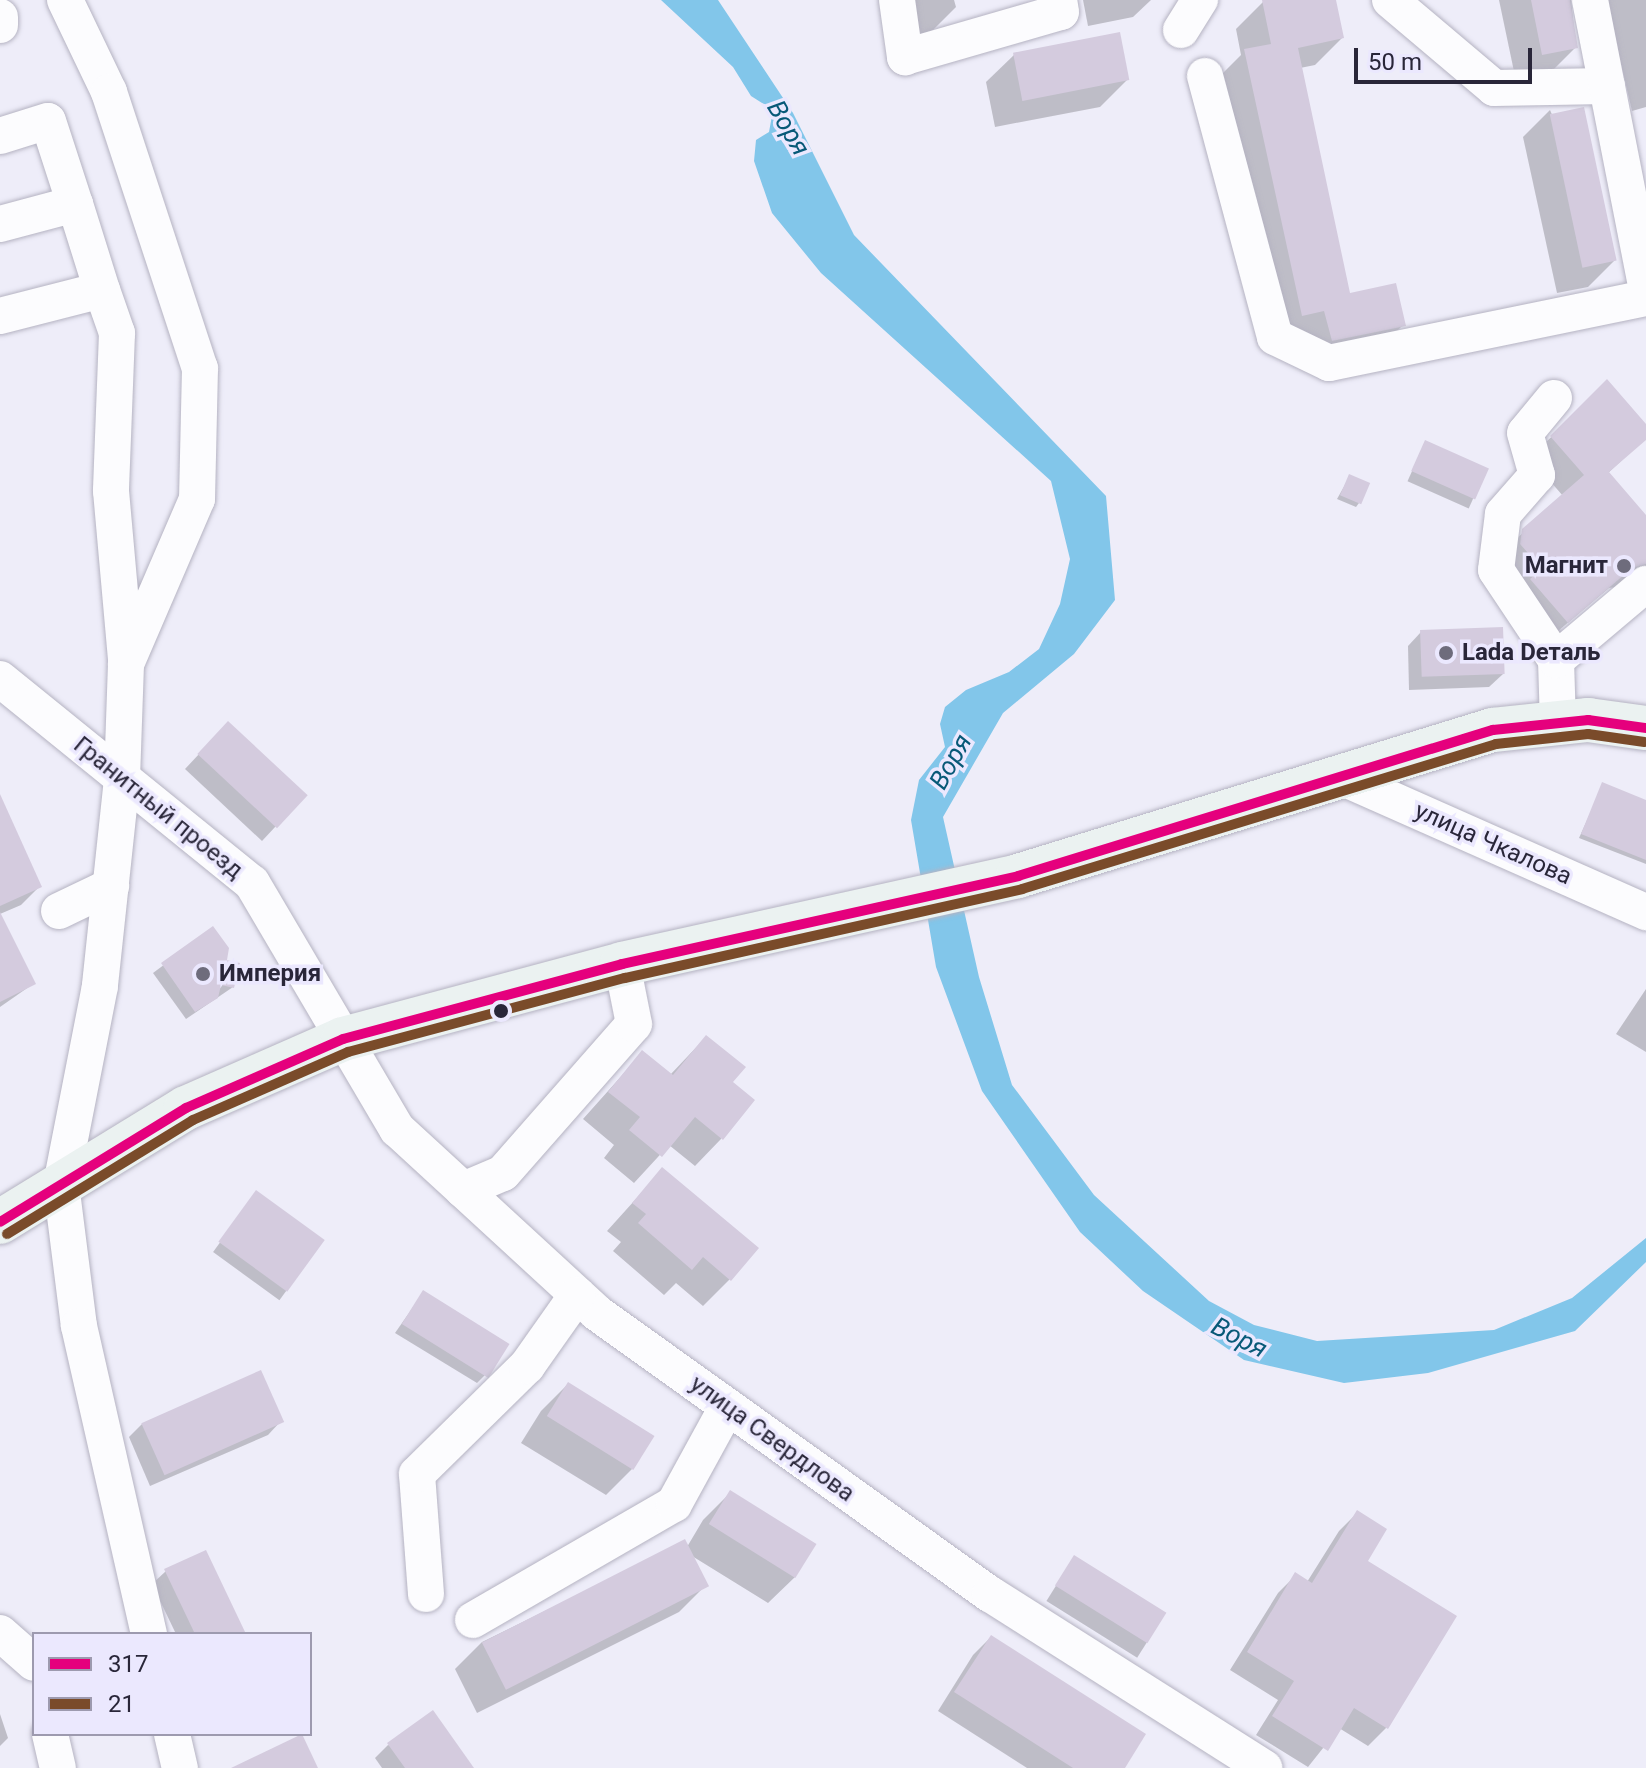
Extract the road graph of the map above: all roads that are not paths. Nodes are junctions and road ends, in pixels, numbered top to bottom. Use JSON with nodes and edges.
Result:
{"nodes":[{"id":1,"x":65,"y":0,"type":"edge"},
{"id":2,"x":897,"y":0,"type":"edge"},
{"id":3,"x":1059,"y":0,"type":"edge"},
{"id":4,"x":1200,"y":0,"type":"edge"},
{"id":5,"x":1390,"y":0,"type":"edge"},
{"id":6,"x":1590,"y":0,"type":"edge"},
{"id":7,"x":0,"y":17,"type":"edge"},
{"id":8,"x":0,"y":25,"type":"edge"},
{"id":9,"x":1181,"y":30,"type":"dead end"},
{"id":10,"x":1205,"y":76,"type":"dead end"},
{"id":11,"x":1607,"y":86,"type":"junction"},
{"id":12,"x":0,"y":136,"type":"edge"},
{"id":13,"x":75,"y":204,"type":"junction"},
{"id":14,"x":0,"y":224,"type":"edge"},
{"id":15,"x":1646,"y":286,"type":"edge"},
{"id":16,"x":102,"y":290,"type":"junction"},
{"id":17,"x":1646,"y":298,"type":"edge"},
{"id":18,"x":0,"y":316,"type":"edge"},
{"id":19,"x":1554,"y":398,"type":"dead end"},
{"id":20,"x":1646,"y":584,"type":"edge"},
{"id":21,"x":1556,"y":660,"type":"junction"},
{"id":22,"x":126,"y":664,"type":"junction"},
{"id":23,"x":0,"y":679,"type":"edge"},
{"id":24,"x":1558,"y":723,"type":"junction"},
{"id":25,"x":1646,"y":728,"type":"edge"},
{"id":26,"x":1341,"y":777,"type":"junction"},
{"id":27,"x":107,"y":785,"type":"junction"},
{"id":28,"x":111,"y":886,"type":"junction"},
{"id":29,"x":59,"y":911,"type":"dead end"},
{"id":30,"x":1646,"y":912,"type":"edge"},
{"id":31,"x":622,"y":964,"type":"junction"},
{"id":32,"x":343,"y":1039,"type":"junction"},
{"id":33,"x":61,"y":1184,"type":"junction"},
{"id":34,"x":463,"y":1190,"type":"junction"},
{"id":35,"x":0,"y":1222,"type":"edge"},
{"id":36,"x":577,"y":1295,"type":"junction"},
{"id":37,"x":727,"y":1407,"type":"junction"},
{"id":38,"x":426,"y":1594,"type":"dead end"},
{"id":39,"x":473,"y":1620,"type":"dead end"},
{"id":40,"x":149,"y":1632,"type":"edge"},
{"id":41,"x":0,"y":1633,"type":"edge"},
{"id":42,"x":32,"y":1661,"type":"edge"},
{"id":43,"x":50,"y":1736,"type":"edge"},
{"id":44,"x":172,"y":1736,"type":"edge"},
{"id":45,"x":58,"y":1768,"type":"edge"},
{"id":46,"x":180,"y":1768,"type":"edge"},
{"id":47,"x":1264,"y":1768,"type":"edge"}],
"edges":[{"from":1,"to":22,"type":"street"},
{"from":2,"to":3,"type":"street"},
{"from":4,"to":9,"type":"street"},
{"from":5,"to":11,"type":"street"},
{"from":6,"to":11,"type":"street"},
{"from":7,"to":8,"type":"street"},
{"from":10,"to":17,"type":"street"},
{"from":11,"to":15,"type":"street"},
{"from":12,"to":13,"type":"street"},
{"from":13,"to":14,"type":"street"},
{"from":13,"to":16,"type":"street"},
{"from":16,"to":18,"type":"street"},
{"from":16,"to":22,"type":"street"},
{"from":19,"to":21,"type":"street"},
{"from":20,"to":21,"type":"street"},
{"from":21,"to":24,"type":"street"},
{"from":22,"to":27,"type":"street"},
{"from":23,"to":27,"type":"street","name":"Гранитный проезд"},
{"from":24,"to":25,"type":"main road"},
{"from":24,"to":26,"type":"main road"},
{"from":26,"to":30,"type":"street","name":"улица Чкалова"},
{"from":26,"to":31,"type":"main road"},
{"from":27,"to":28,"type":"street"},
{"from":27,"to":32,"type":"street","name":"Гранитный проезд"},
{"from":28,"to":29,"type":"street"},
{"from":28,"to":33,"type":"street"},
{"from":31,"to":32,"type":"main road"},
{"from":31,"to":34,"type":"street"},
{"from":32,"to":33,"type":"main road"},
{"from":32,"to":34,"type":"street","name":"улица Свердлова"},
{"from":33,"to":35,"type":"main road"},
{"from":33,"to":40,"type":"street"},
{"from":34,"to":36,"type":"street","name":"улица Свердлова"},
{"from":36,"to":37,"type":"street","name":"улица Свердлова"},
{"from":36,"to":38,"type":"street"},
{"from":37,"to":39,"type":"street"},
{"from":37,"to":47,"type":"street","name":"улица Свердлова"},
{"from":41,"to":42,"type":"street"},
{"from":43,"to":45,"type":"street"},
{"from":44,"to":46,"type":"street"}]}
